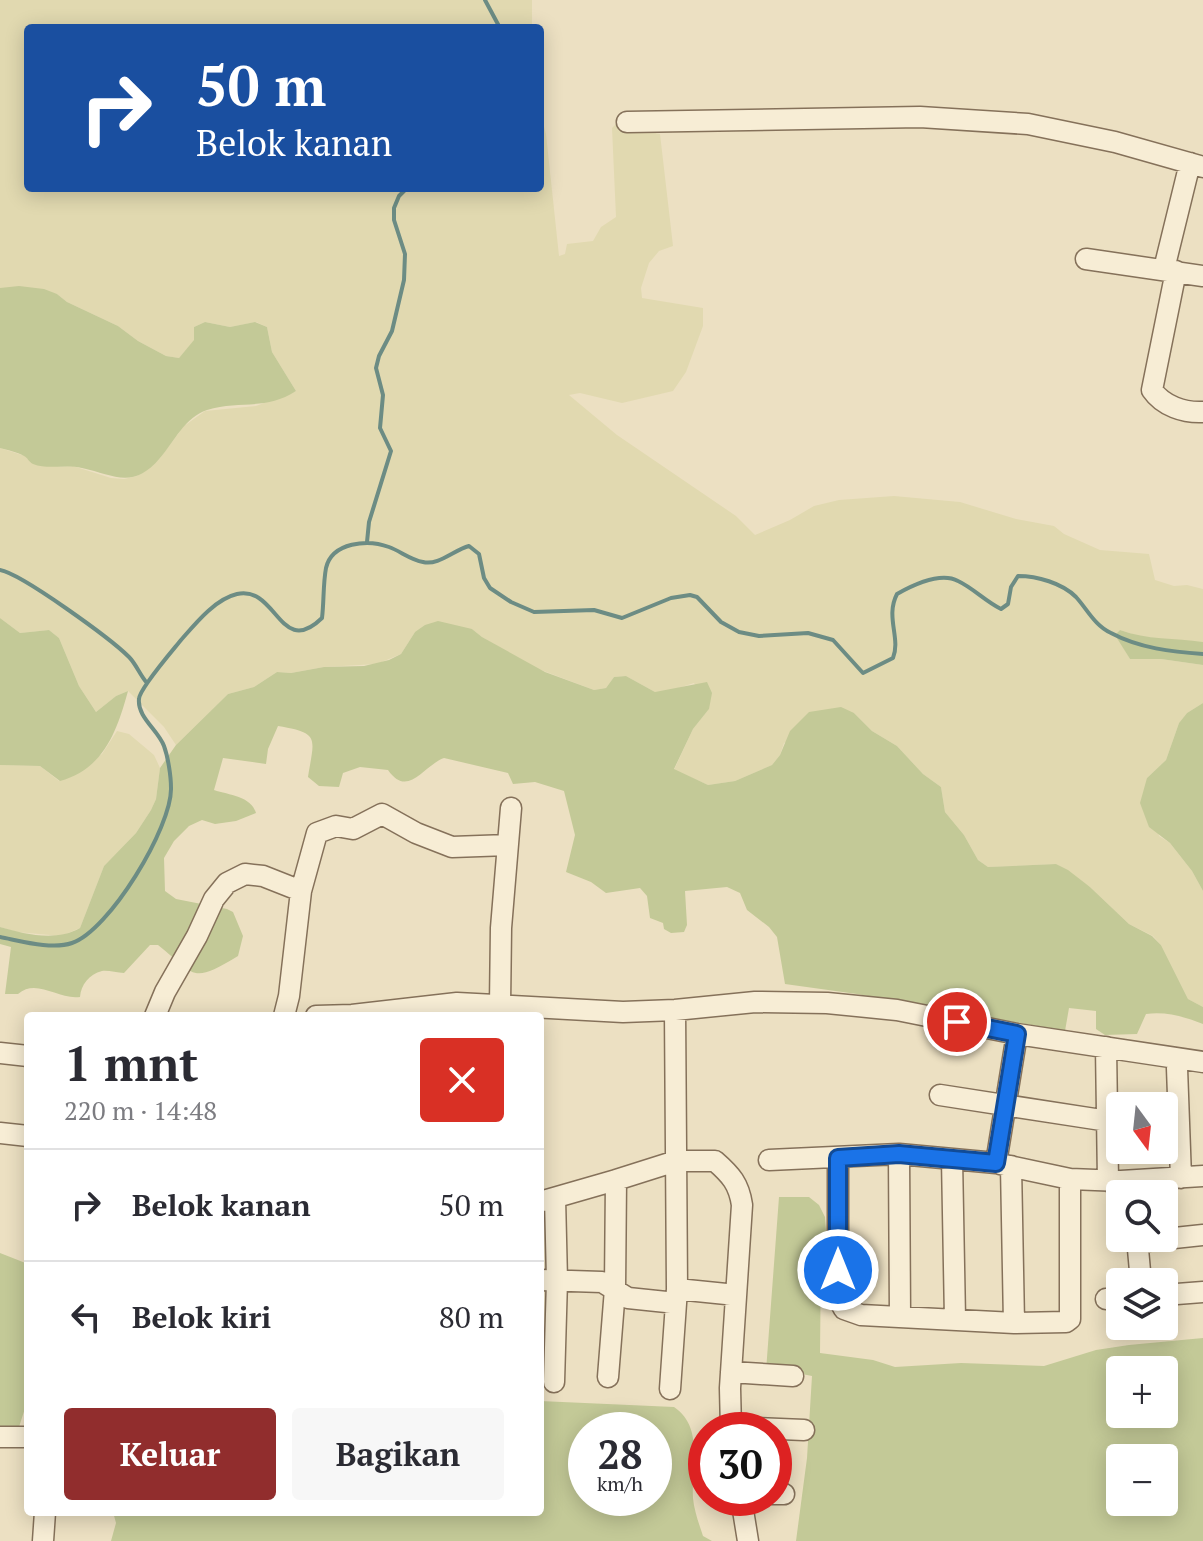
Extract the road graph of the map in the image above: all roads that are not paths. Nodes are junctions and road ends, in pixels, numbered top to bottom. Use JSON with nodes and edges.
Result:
{"nodes":[{"id":1,"x":627,"y":122,"type":"dead end"},
{"id":2,"x":1196,"y":165,"type":"edge"},
{"id":3,"x":1086,"y":259,"type":"dead end"},
{"id":4,"x":1170,"y":270,"type":"junction"},
{"id":5,"x":1203,"y":276,"type":"edge"},
{"id":6,"x":1203,"y":412,"type":"edge"},
{"id":7,"x":511,"y":808,"type":"dead end"},
{"id":8,"x":508,"y":845,"type":"junction"},
{"id":9,"x":301,"y":891,"type":"junction"},
{"id":10,"x":500,"y":1005,"type":"junction"},
{"id":11,"x":675,"y":1010,"type":"junction"},
{"id":12,"x":157,"y":1012,"type":"edge"},
{"id":13,"x":285,"y":1012,"type":"edge"},
{"id":14,"x":384,"y":1012,"type":"edge"},
{"id":15,"x":1017,"y":1034,"type":"junction"},
{"id":16,"x":1106,"y":1052,"type":"junction"},
{"id":17,"x":0,"y":1053,"type":"edge"},
{"id":18,"x":24,"y":1056,"type":"edge"},
{"id":19,"x":1203,"y":1062,"type":"edge"},
{"id":20,"x":1177,"y":1068,"type":"junction"},
{"id":21,"x":1203,"y":1071,"type":"edge"},
{"id":22,"x":1107,"y":1092,"type":"edge"},
{"id":23,"x":940,"y":1095,"type":"dead end"},
{"id":24,"x":1004,"y":1105,"type":"junction"},
{"id":25,"x":1106,"y":1121,"type":"edge"},
{"id":26,"x":0,"y":1133,"type":"edge"},
{"id":27,"x":24,"y":1136,"type":"edge"},
{"id":28,"x":899,"y":1154,"type":"junction"},
{"id":29,"x":838,"y":1158,"type":"junction"},
{"id":30,"x":952,"y":1159,"type":"junction"},
{"id":31,"x":769,"y":1160,"type":"dead end"},
{"id":32,"x":676,"y":1161,"type":"junction"},
{"id":33,"x":1004,"y":1165,"type":"junction"},
{"id":34,"x":1203,"y":1176,"type":"edge"},
{"id":35,"x":1181,"y":1178,"type":"junction"},
{"id":36,"x":1070,"y":1179,"type":"junction"},
{"id":37,"x":616,"y":1180,"type":"junction"},
{"id":38,"x":1171,"y":1180,"type":"edge"},
{"id":39,"x":1106,"y":1181,"type":"edge"},
{"id":40,"x":547,"y":1200,"type":"edge"},
{"id":41,"x":1203,"y":1235,"type":"edge"},
{"id":42,"x":1178,"y":1237,"type":"edge"},
{"id":43,"x":548,"y":1280,"type":"edge"},
{"id":44,"x":615,"y":1289,"type":"junction"},
{"id":45,"x":1203,"y":1292,"type":"edge"},
{"id":46,"x":1178,"y":1294,"type":"edge"},
{"id":47,"x":736,"y":1295,"type":"junction"},
{"id":48,"x":676,"y":1296,"type":"junction"},
{"id":49,"x":900,"y":1316,"type":"junction"},
{"id":50,"x":955,"y":1319,"type":"junction"},
{"id":51,"x":1014,"y":1323,"type":"junction"},
{"id":52,"x":731,"y":1372,"type":"junction"},
{"id":53,"x":793,"y":1376,"type":"dead end"},
{"id":54,"x":608,"y":1377,"type":"dead end"},
{"id":55,"x":554,"y":1382,"type":"dead end"},
{"id":56,"x":670,"y":1389,"type":"dead end"},
{"id":57,"x":731,"y":1412,"type":"edge"},
{"id":58,"x":792,"y":1430,"type":"edge"},
{"id":59,"x":804,"y":1430,"type":"dead end"},
{"id":60,"x":0,"y":1437,"type":"edge"},
{"id":61,"x":24,"y":1437,"type":"edge"},
{"id":62,"x":45,"y":1516,"type":"edge"},
{"id":63,"x":744,"y":1516,"type":"edge"},
{"id":64,"x":43,"y":1541,"type":"edge"},
{"id":65,"x":748,"y":1541,"type":"edge"}],
"edges":[{"from":1,"to":2,"type":"street"},
{"from":2,"to":4,"type":"street"},
{"from":3,"to":4,"type":"street"},
{"from":4,"to":5,"type":"street"},
{"from":4,"to":6,"type":"street"},
{"from":7,"to":8,"type":"street"},
{"from":8,"to":9,"type":"street"},
{"from":8,"to":10,"type":"street"},
{"from":9,"to":12,"type":"street"},
{"from":9,"to":13,"type":"street"},
{"from":10,"to":11,"type":"street"},
{"from":10,"to":14,"type":"street"},
{"from":11,"to":15,"type":"street"},
{"from":11,"to":32,"type":"street"},
{"from":15,"to":16,"type":"street"},
{"from":15,"to":24,"type":"street"},
{"from":16,"to":19,"type":"street"},
{"from":16,"to":20,"type":"street"},
{"from":16,"to":22,"type":"street"},
{"from":17,"to":18,"type":"street"},
{"from":20,"to":21,"type":"street"},
{"from":20,"to":35,"type":"street"},
{"from":23,"to":24,"type":"street"},
{"from":24,"to":25,"type":"street"},
{"from":24,"to":33,"type":"street"},
{"from":26,"to":27,"type":"street"},
{"from":28,"to":29,"type":"street"},
{"from":28,"to":30,"type":"street"},
{"from":28,"to":49,"type":"street"},
{"from":29,"to":31,"type":"street"},
{"from":29,"to":49,"type":"street"},
{"from":30,"to":33,"type":"street"},
{"from":30,"to":50,"type":"street"},
{"from":32,"to":37,"type":"street"},
{"from":32,"to":47,"type":"street"},
{"from":32,"to":48,"type":"street"},
{"from":33,"to":36,"type":"street"},
{"from":33,"to":51,"type":"street"},
{"from":34,"to":35,"type":"street"},
{"from":35,"to":38,"type":"street"},
{"from":36,"to":39,"type":"street"},
{"from":36,"to":51,"type":"street"},
{"from":37,"to":40,"type":"street"},
{"from":37,"to":44,"type":"street"},
{"from":40,"to":43,"type":"street"},
{"from":41,"to":42,"type":"street"},
{"from":43,"to":44,"type":"street"},
{"from":43,"to":55,"type":"street"},
{"from":44,"to":48,"type":"street"},
{"from":44,"to":54,"type":"street"},
{"from":45,"to":46,"type":"street"},
{"from":47,"to":48,"type":"street"},
{"from":47,"to":52,"type":"street"},
{"from":48,"to":56,"type":"street"},
{"from":49,"to":50,"type":"street"},
{"from":50,"to":51,"type":"street"},
{"from":52,"to":53,"type":"street"},
{"from":52,"to":57,"type":"street"},
{"from":58,"to":59,"type":"street"},
{"from":60,"to":61,"type":"street"},
{"from":62,"to":64,"type":"street"},
{"from":63,"to":65,"type":"street"}]}
